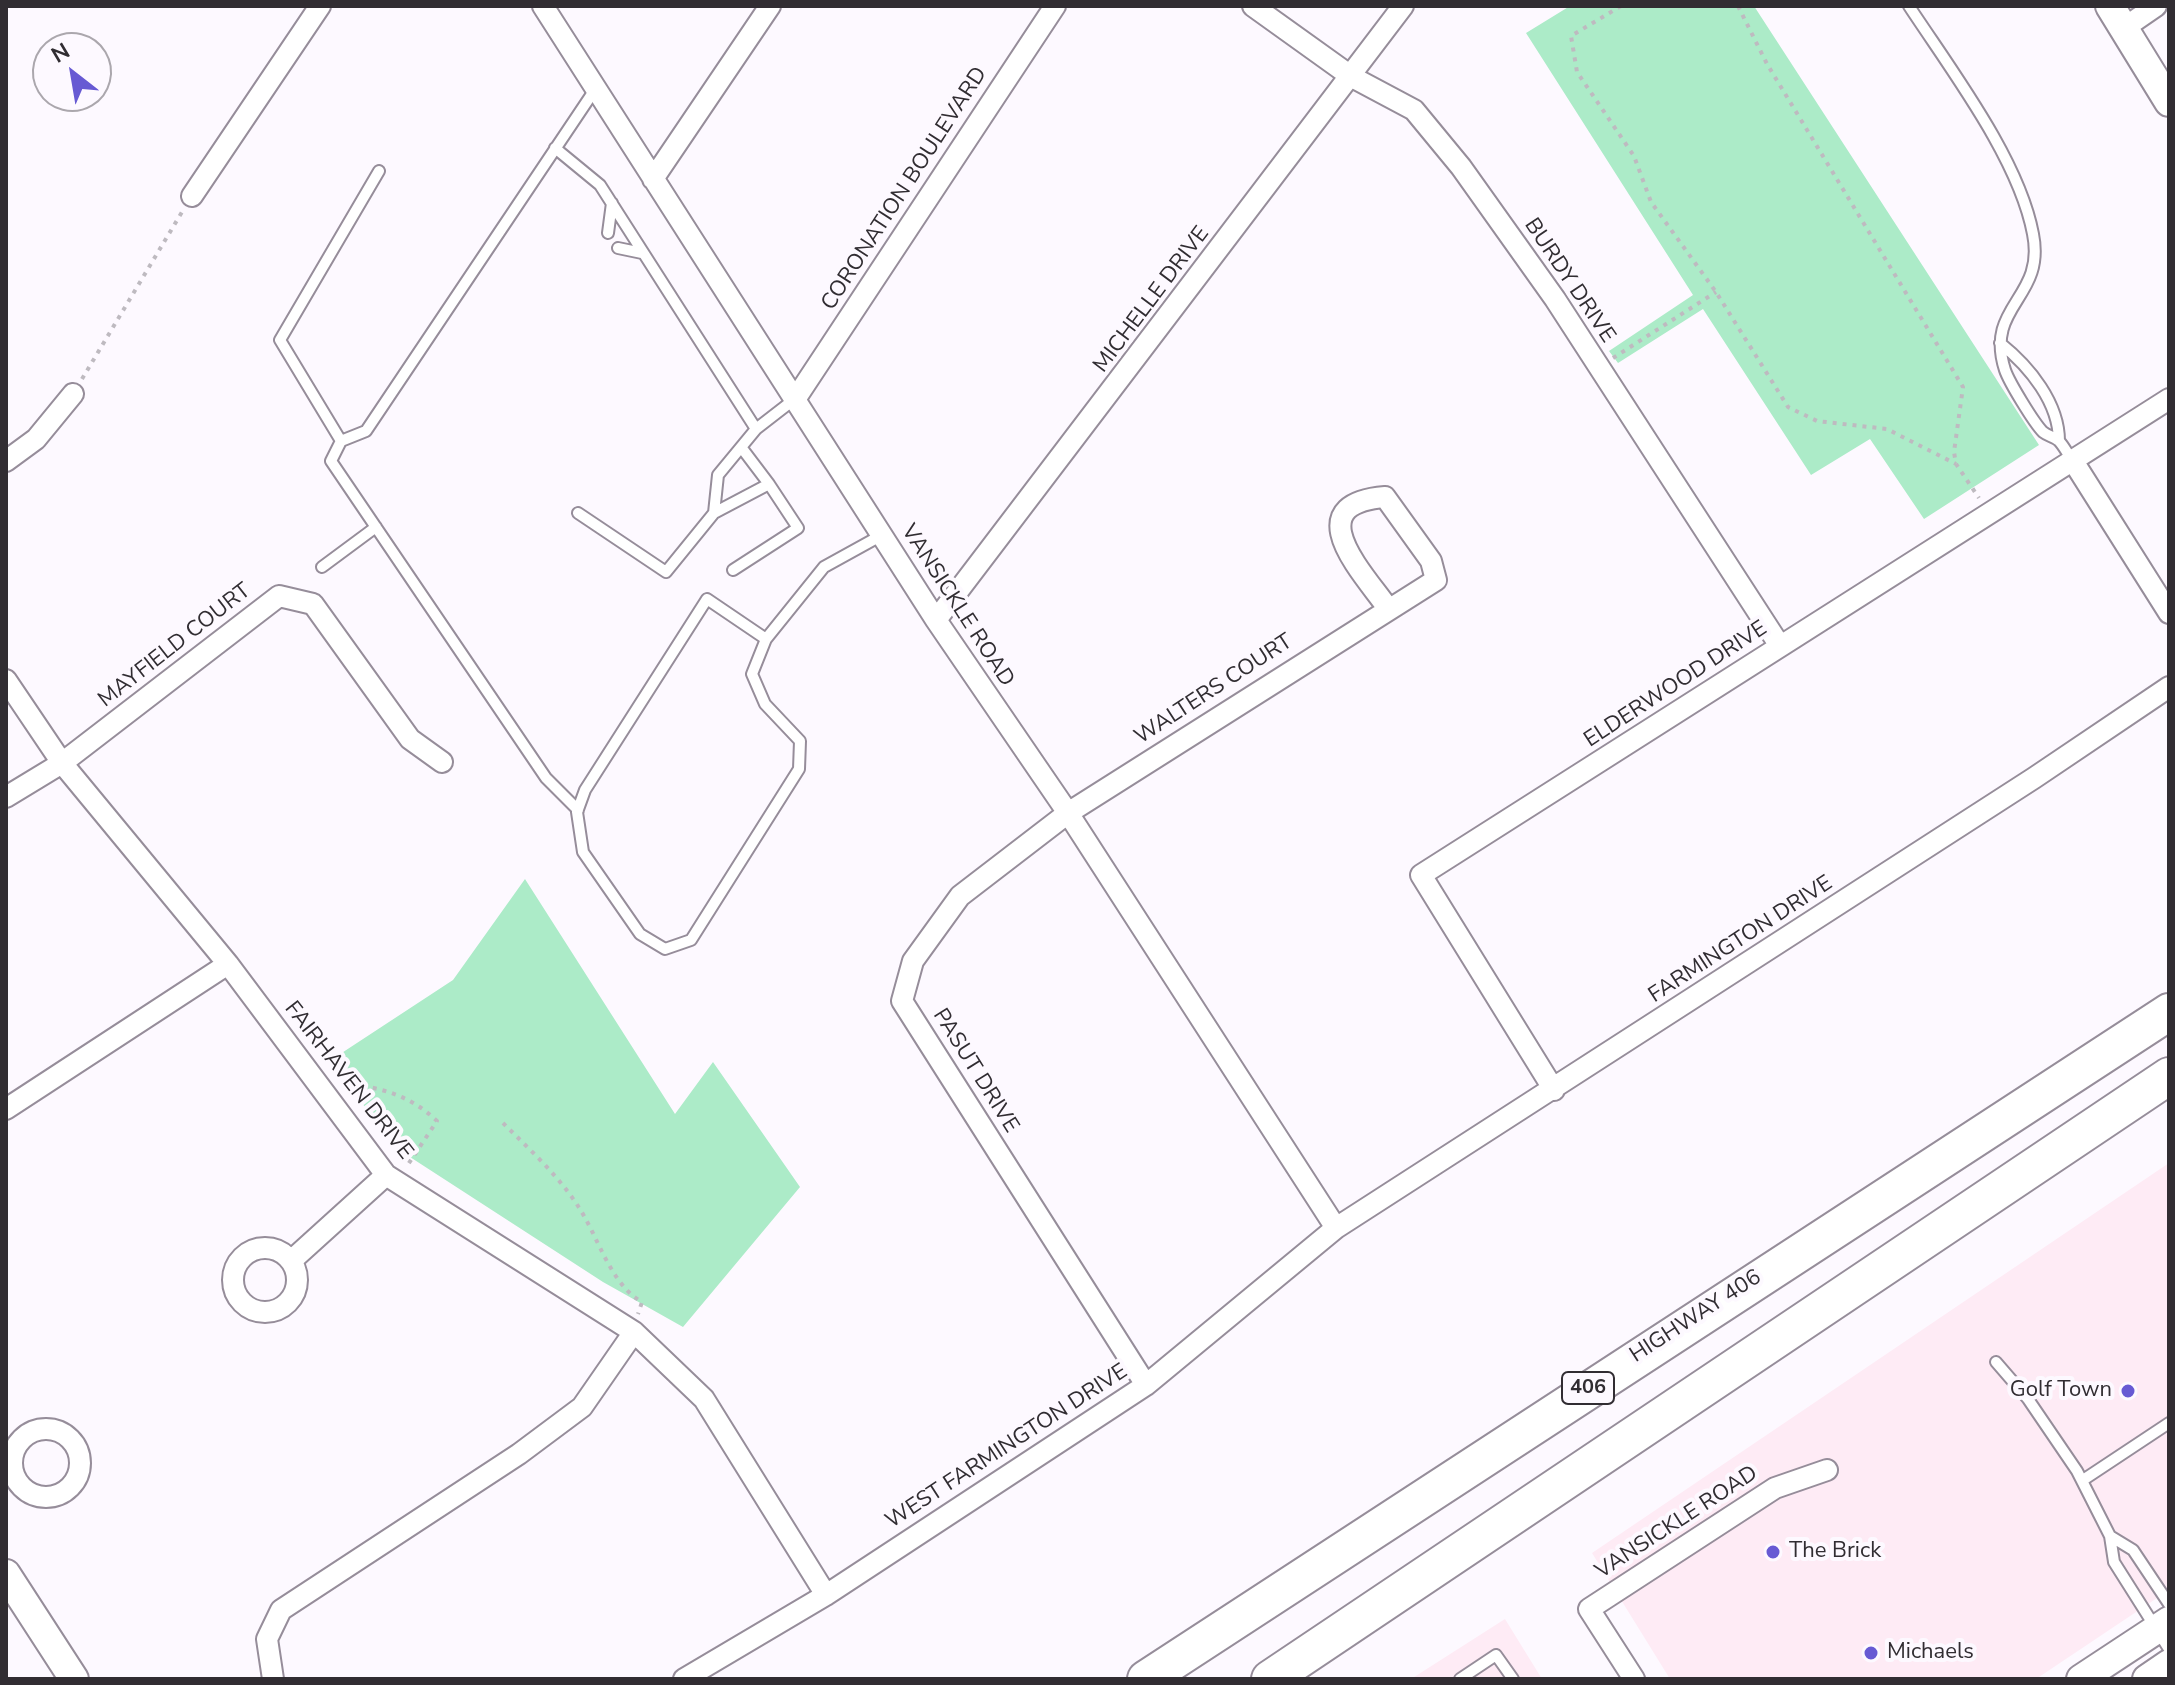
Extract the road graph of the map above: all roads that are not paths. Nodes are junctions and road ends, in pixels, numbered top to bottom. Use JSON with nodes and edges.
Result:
{"nodes":[{"id":1,"x":320,"y":6,"type":"edge"},
{"id":2,"x":543,"y":6,"type":"edge"},
{"id":3,"x":770,"y":6,"type":"edge"},
{"id":4,"x":1055,"y":6,"type":"edge"},
{"id":5,"x":1253,"y":6,"type":"edge"},
{"id":6,"x":1403,"y":6,"type":"edge"},
{"id":7,"x":1909,"y":6,"type":"edge"},
{"id":8,"x":2156,"y":6,"type":"edge"},
{"id":9,"x":2117,"y":17,"type":"edge"},
{"id":10,"x":1352,"y":77,"type":"junction"},
{"id":11,"x":596,"y":87,"type":"junction"},
{"id":12,"x":2169,"y":102,"type":"edge"},
{"id":13,"x":555,"y":148,"type":"junction"},
{"id":14,"x":379,"y":171,"type":"dead end"},
{"id":15,"x":653,"y":179,"type":"junction"},
{"id":16,"x":192,"y":196,"type":"road end"},
{"id":17,"x":612,"y":203,"type":"junction"},
{"id":18,"x":608,"y":233,"type":"dead end"},
{"id":19,"x":618,"y":248,"type":"dead end"},
{"id":20,"x":642,"y":253,"type":"junction"},
{"id":21,"x":2000,"y":343,"type":"junction"},
{"id":22,"x":73,"y":394,"type":"road end"},
{"id":23,"x":796,"y":398,"type":"junction"},
{"id":24,"x":2169,"y":399,"type":"edge"},
{"id":25,"x":756,"y":429,"type":"junction"},
{"id":26,"x":341,"y":441,"type":"junction"},
{"id":27,"x":2059,"y":441,"type":"junction"},
{"id":28,"x":741,"y":447,"type":"junction"},
{"id":29,"x":6,"y":461,"type":"edge"},
{"id":30,"x":2073,"y":461,"type":"junction"},
{"id":31,"x":769,"y":484,"type":"junction"},
{"id":32,"x":578,"y":513,"type":"dead end"},
{"id":33,"x":714,"y":513,"type":"junction"},
{"id":34,"x":376,"y":527,"type":"junction"},
{"id":35,"x":882,"y":535,"type":"junction"},
{"id":36,"x":322,"y":567,"type":"dead end"},
{"id":37,"x":733,"y":570,"type":"dead end"},
{"id":38,"x":1387,"y":607,"type":"junction"},
{"id":39,"x":2169,"y":613,"type":"edge"},
{"id":40,"x":936,"y":620,"type":"junction"},
{"id":41,"x":766,"y":639,"type":"junction"},
{"id":42,"x":1780,"y":646,"type":"junction"},
{"id":43,"x":6,"y":680,"type":"edge"},
{"id":44,"x":2169,"y":687,"type":"edge"},
{"id":45,"x":442,"y":762,"type":"dead end"},
{"id":46,"x":62,"y":763,"type":"junction"},
{"id":47,"x":6,"y":797,"type":"edge"},
{"id":48,"x":578,"y":810,"type":"junction"},
{"id":49,"x":1068,"y":813,"type":"junction"},
{"id":50,"x":228,"y":964,"type":"junction"},
{"id":51,"x":2169,"y":1012,"type":"edge"},
{"id":52,"x":2169,"y":1076,"type":"edge"},
{"id":53,"x":1554,"y":1090,"type":"junction"},
{"id":54,"x":6,"y":1109,"type":"edge"},
{"id":55,"x":391,"y":1178,"type":"junction"},
{"id":56,"x":1336,"y":1228,"type":"junction"},
{"id":57,"x":291,"y":1261,"type":"dead end"},
{"id":58,"x":634,"y":1332,"type":"junction"},
{"id":59,"x":1996,"y":1362,"type":"dead end"},
{"id":60,"x":1146,"y":1385,"type":"junction"},
{"id":61,"x":2169,"y":1423,"type":"edge"},
{"id":62,"x":1827,"y":1470,"type":"dead end"},
{"id":63,"x":2083,"y":1480,"type":"junction"},
{"id":64,"x":2110,"y":1536,"type":"junction"},
{"id":65,"x":6,"y":1574,"type":"edge"},
{"id":66,"x":826,"y":1595,"type":"junction"},
{"id":67,"x":2169,"y":1604,"type":"edge"},
{"id":68,"x":2165,"y":1633,"type":"edge"},
{"id":69,"x":2169,"y":1664,"type":"edge"},
{"id":70,"x":67,"y":1676,"type":"edge"},
{"id":71,"x":273,"y":1679,"type":"edge"},
{"id":72,"x":684,"y":1679,"type":"edge"},
{"id":73,"x":1146,"y":1679,"type":"edge"},
{"id":74,"x":1270,"y":1679,"type":"edge"},
{"id":75,"x":1460,"y":1679,"type":"edge"},
{"id":76,"x":1513,"y":1679,"type":"edge"},
{"id":77,"x":1634,"y":1679,"type":"edge"},
{"id":78,"x":2081,"y":1679,"type":"edge"},
{"id":79,"x":2147,"y":1679,"type":"edge"}],
"edges":[{"from":1,"to":16,"type":"street"},
{"from":2,"to":11,"type":"street","name":"VANSICKLE ROAD"},
{"from":3,"to":15,"type":"street"},
{"from":4,"to":23,"type":"street","name":"CORONATION BOULEVARD"},
{"from":5,"to":10,"type":"street","name":"BURDY DRIVE"},
{"from":6,"to":10,"type":"street","name":"MICHELLE DRIVE"},
{"from":7,"to":21,"type":"lane"},
{"from":8,"to":9,"type":"street"},
{"from":9,"to":12,"type":"main road"},
{"from":10,"to":40,"type":"street","name":"MICHELLE DRIVE"},
{"from":10,"to":42,"type":"street","name":"BURDY DRIVE"},
{"from":11,"to":13,"type":"lane"},
{"from":11,"to":15,"type":"street","name":"VANSICKLE ROAD"},
{"from":13,"to":17,"type":"lane"},
{"from":13,"to":26,"type":"lane"},
{"from":14,"to":26,"type":"lane"},
{"from":15,"to":23,"type":"street","name":"VANSICKLE ROAD"},
{"from":17,"to":18,"type":"lane"},
{"from":17,"to":20,"type":"lane"},
{"from":19,"to":20,"type":"lane"},
{"from":20,"to":25,"type":"lane"},
{"from":21,"to":27,"type":"lane"},
{"from":21,"to":27,"type":"lane"},
{"from":22,"to":29,"type":"street"},
{"from":23,"to":25,"type":"lane"},
{"from":23,"to":35,"type":"street","name":"VANSICKLE ROAD"},
{"from":24,"to":30,"type":"street","name":"ELDERWOOD DRIVE"},
{"from":25,"to":28,"type":"lane"},
{"from":26,"to":34,"type":"lane"},
{"from":27,"to":30,"type":"lane"},
{"from":28,"to":31,"type":"lane"},
{"from":28,"to":33,"type":"lane"},
{"from":30,"to":39,"type":"street"},
{"from":30,"to":42,"type":"street","name":"ELDERWOOD DRIVE"},
{"from":31,"to":33,"type":"lane"},
{"from":31,"to":37,"type":"lane"},
{"from":32,"to":33,"type":"lane"},
{"from":34,"to":36,"type":"lane"},
{"from":34,"to":48,"type":"lane"},
{"from":35,"to":40,"type":"street","name":"VANSICKLE ROAD"},
{"from":35,"to":41,"type":"lane"},
{"from":38,"to":38,"type":"street","name":"WALTERS COURT"},
{"from":38,"to":49,"type":"street","name":"WALTERS COURT"},
{"from":40,"to":49,"type":"street","name":"VANSICKLE ROAD"},
{"from":41,"to":48,"type":"lane"},
{"from":41,"to":48,"type":"lane"},
{"from":42,"to":53,"type":"street","name":"ELDERWOOD DRIVE"},
{"from":43,"to":46,"type":"street","name":"FAIRHAVEN DRIVE"},
{"from":44,"to":53,"type":"street","name":"FARMINGTON DRIVE"},
{"from":45,"to":46,"type":"street","name":"MAYFIELD COURT"},
{"from":46,"to":47,"type":"street"},
{"from":46,"to":50,"type":"street","name":"FAIRHAVEN DRIVE"},
{"from":49,"to":56,"type":"street","name":"VANSICKLE ROAD"},
{"from":49,"to":60,"type":"street","name":"PASUT DRIVE"},
{"from":50,"to":54,"type":"street"},
{"from":50,"to":55,"type":"street","name":"FAIRHAVEN DRIVE"},
{"from":51,"to":73,"type":"highway","name":"HIGHWAY 406","number":"406"},
{"from":52,"to":74,"type":"highway"},
{"from":53,"to":56,"type":"street","name":"FARMINGTON DRIVE"},
{"from":55,"to":57,"type":"street"},
{"from":55,"to":58,"type":"street","name":"FAIRHAVEN DRIVE"},
{"from":56,"to":60,"type":"street","name":"WEST FARMINGTON DRIVE"},
{"from":58,"to":66,"type":"street","name":"FAIRHAVEN DRIVE"},
{"from":58,"to":71,"type":"street"},
{"from":59,"to":63,"type":"lane"},
{"from":60,"to":66,"type":"street","name":"WEST FARMINGTON DRIVE"},
{"from":61,"to":63,"type":"lane"},
{"from":62,"to":77,"type":"street","name":"VANSICKLE ROAD"},
{"from":63,"to":64,"type":"lane"},
{"from":64,"to":67,"type":"lane"},
{"from":64,"to":68,"type":"lane"},
{"from":65,"to":70,"type":"main road"},
{"from":66,"to":72,"type":"street","name":"WEST FARMINGTON DRIVE"},
{"from":68,"to":78,"type":"main road"},
{"from":69,"to":79,"type":"main road"},
{"from":75,"to":76,"type":"lane"}]}
